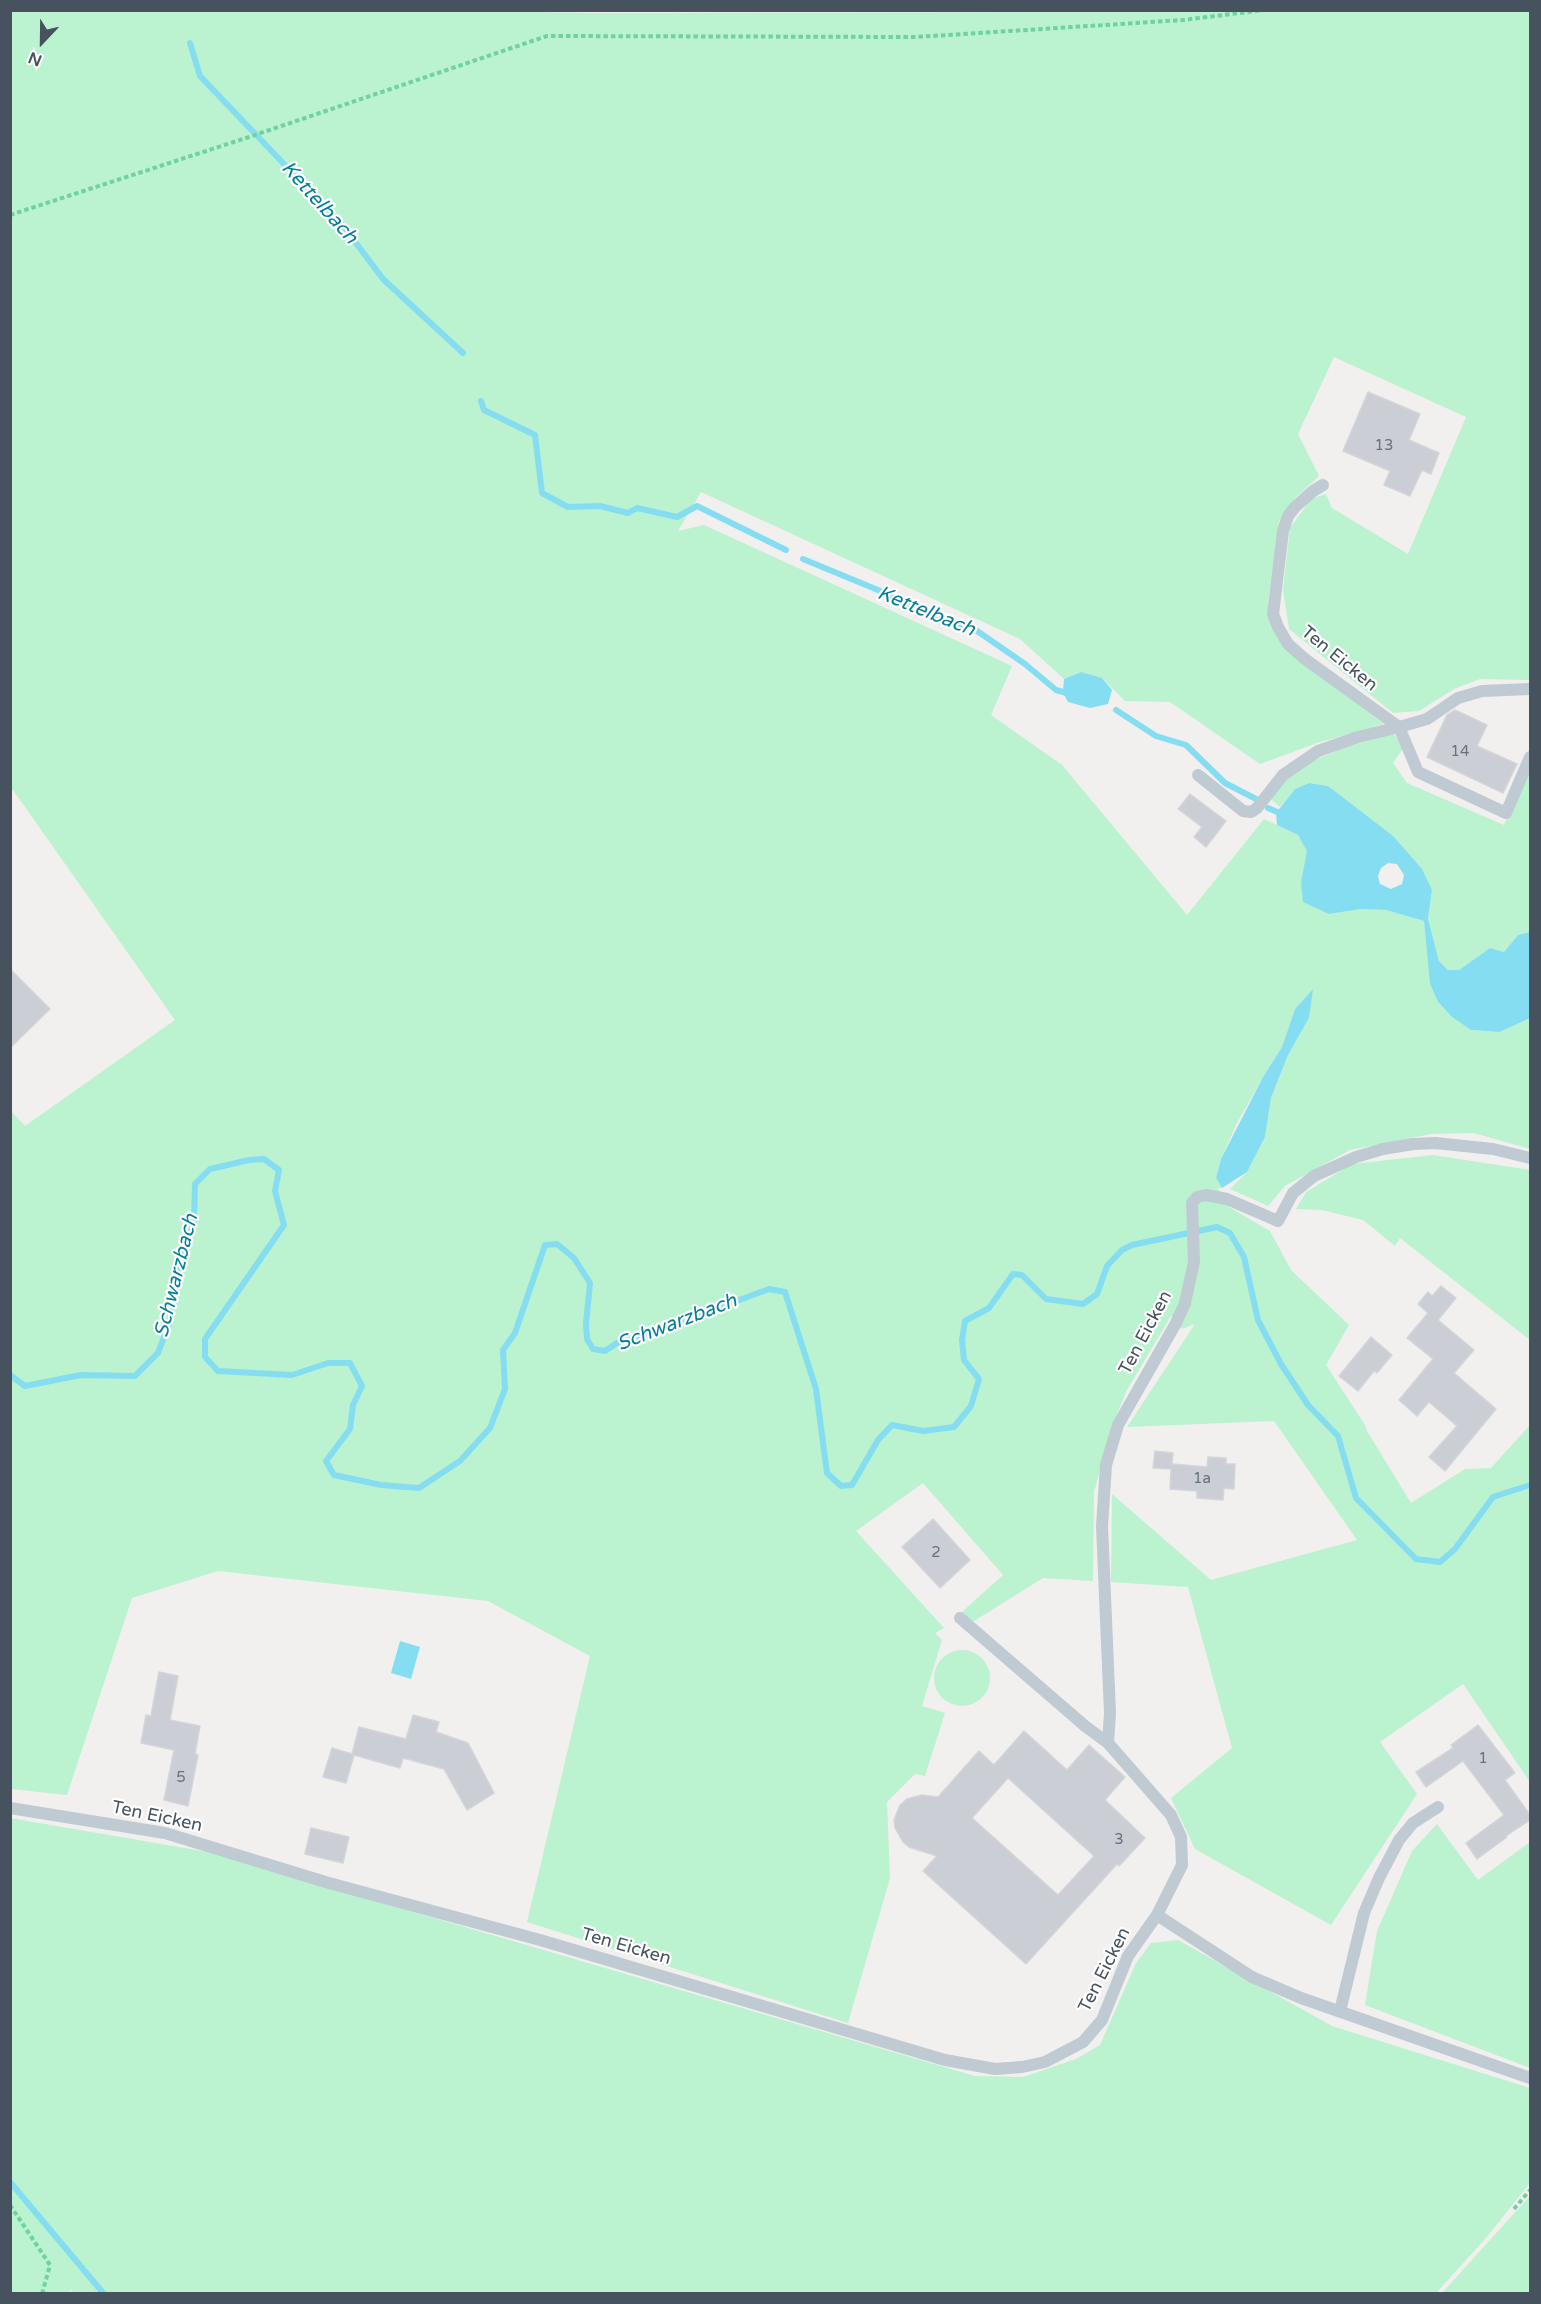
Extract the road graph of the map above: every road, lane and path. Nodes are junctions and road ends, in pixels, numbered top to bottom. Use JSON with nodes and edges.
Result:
{"nodes":[{"id":1,"x":1264,"y":10,"type":"edge"},
{"id":2,"x":10,"y":215,"type":"edge"},
{"id":3,"x":1323,"y":485,"type":"dead end"},
{"id":4,"x":1530,"y":689,"type":"edge"},
{"id":5,"x":1399,"y":727,"type":"junction"},
{"id":6,"x":1530,"y":757,"type":"edge"},
{"id":7,"x":1198,"y":775,"type":"dead end"},
{"id":8,"x":1530,"y":1158,"type":"edge"},
{"id":9,"x":960,"y":1618,"type":"dead end"},
{"id":10,"x":1108,"y":1743,"type":"junction"},
{"id":11,"x":1438,"y":1807,"type":"dead end"},
{"id":12,"x":10,"y":1808,"type":"edge"},
{"id":13,"x":1157,"y":1915,"type":"junction"},
{"id":14,"x":1340,"y":2011,"type":"junction"},
{"id":15,"x":1530,"y":2078,"type":"edge"},
{"id":16,"x":1530,"y":2190,"type":"edge"},
{"id":17,"x":10,"y":2205,"type":"edge"},
{"id":18,"x":1514,"y":2209,"type":"dead end"},
{"id":19,"x":42,"y":2294,"type":"edge"}],
"edges":[{"from":1,"to":2,"type":"path"},
{"from":3,"to":5,"type":"lane","name":"Ten Eicken"},
{"from":4,"to":5,"type":"lane"},
{"from":5,"to":6,"type":"lane"},
{"from":5,"to":7,"type":"lane"},
{"from":8,"to":10,"type":"lane","name":"Ten Eicken"},
{"from":9,"to":10,"type":"lane","name":"Ten Eicken"},
{"from":10,"to":13,"type":"lane","name":"Ten Eicken"},
{"from":11,"to":14,"type":"lane"},
{"from":12,"to":13,"type":"lane","name":"Ten Eicken"},
{"from":13,"to":14,"type":"lane"},
{"from":14,"to":15,"type":"lane"},
{"from":16,"to":18,"type":"path"},
{"from":17,"to":19,"type":"path"}]}
